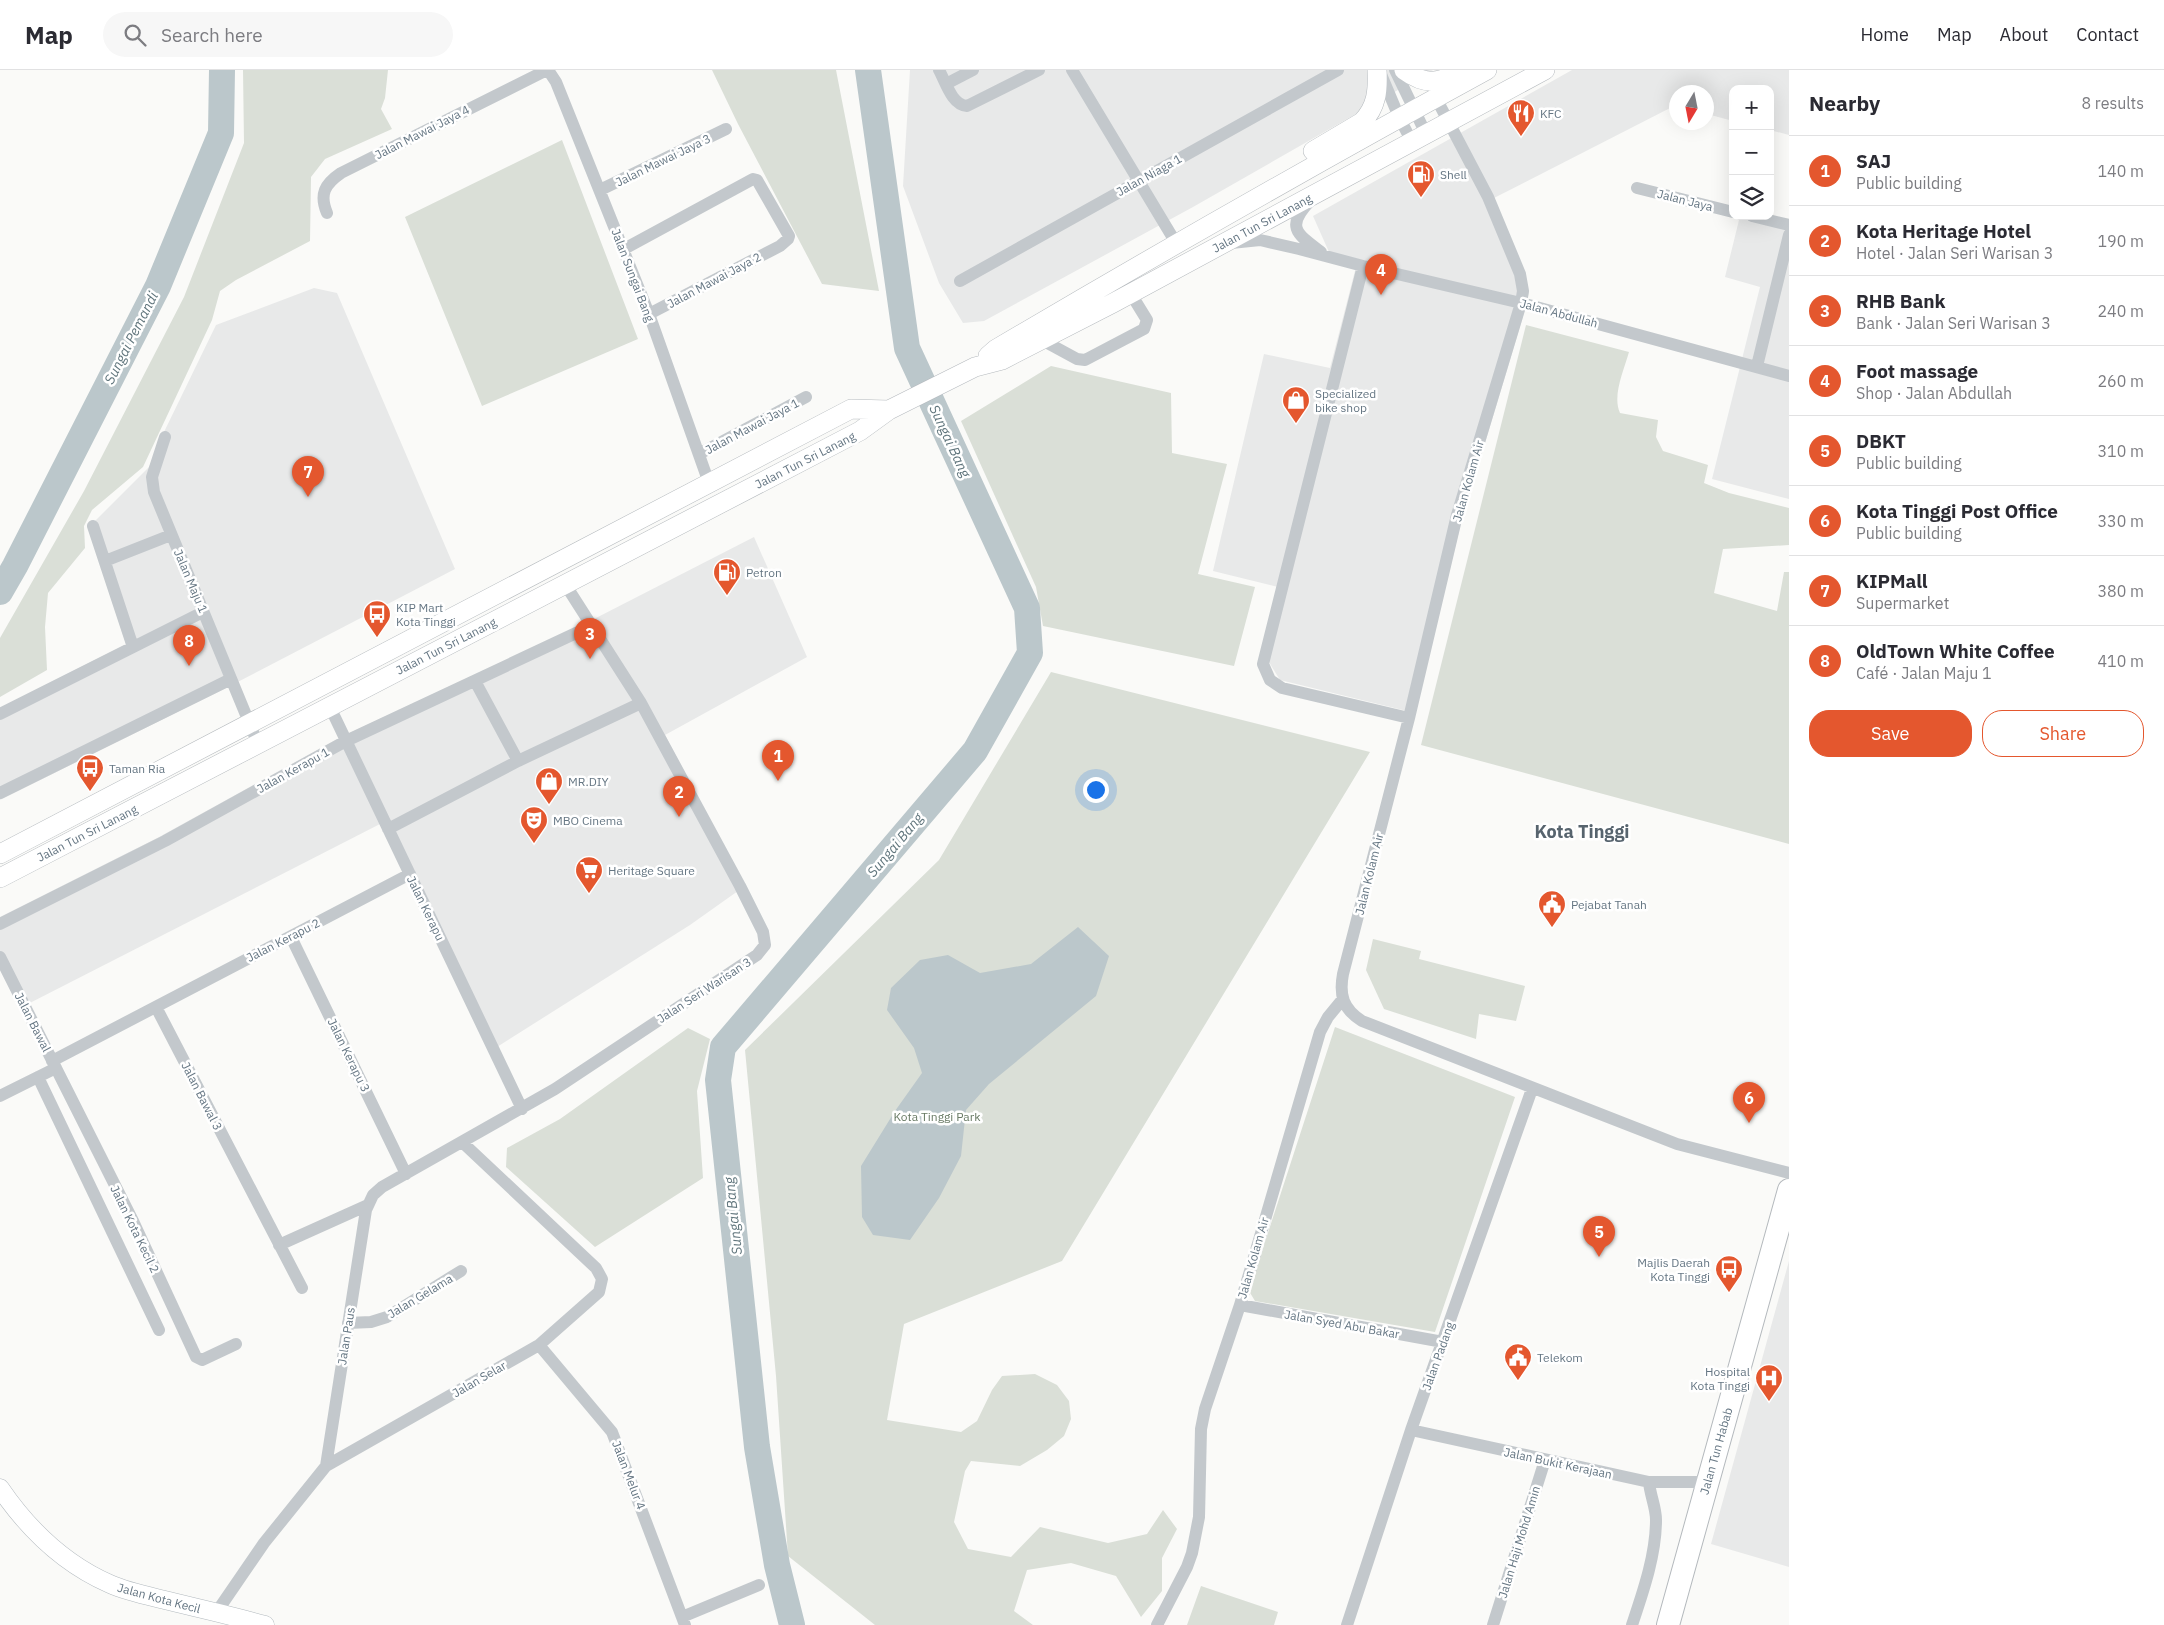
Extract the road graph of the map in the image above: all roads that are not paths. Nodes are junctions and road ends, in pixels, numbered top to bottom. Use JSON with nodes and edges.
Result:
{"nodes":[{"id":1,"x":547,"y":70,"type":"edge"},
{"id":2,"x":940,"y":70,"type":"edge"},
{"id":3,"x":973,"y":70,"type":"edge"},
{"id":4,"x":1038,"y":70,"type":"edge"},
{"id":5,"x":1072,"y":70,"type":"edge"},
{"id":6,"x":1338,"y":70,"type":"edge"},
{"id":7,"x":1378,"y":70,"type":"edge"},
{"id":8,"x":1395,"y":70,"type":"edge"},
{"id":9,"x":1404,"y":70,"type":"edge"},
{"id":10,"x":1468,"y":70,"type":"edge"},
{"id":11,"x":1487,"y":70,"type":"edge"},
{"id":12,"x":1545,"y":70,"type":"edge"},
{"id":13,"x":946,"y":84,"type":"junction"},
{"id":14,"x":1436,"y":98,"type":"junction"},
{"id":15,"x":1406,"y":114,"type":"junction"},
{"id":16,"x":1448,"y":122,"type":"junction"},
{"id":17,"x":726,"y":129,"type":"dead end"},
{"id":18,"x":1419,"y":138,"type":"junction"},
{"id":19,"x":1139,"y":180,"type":"junction"},
{"id":20,"x":1328,"y":188,"type":"junction"},
{"id":21,"x":1637,"y":188,"type":"dead end"},
{"id":22,"x":600,"y":190,"type":"junction"},
{"id":23,"x":1259,"y":196,"type":"junction"},
{"id":24,"x":1729,"y":211,"type":"edge"},
{"id":25,"x":326,"y":213,"type":"dead end"},
{"id":26,"x":1768,"y":220,"type":"edge"},
{"id":27,"x":1789,"y":225,"type":"edge"},
{"id":28,"x":1789,"y":235,"type":"edge"},
{"id":29,"x":1176,"y":243,"type":"junction"},
{"id":30,"x":1218,"y":246,"type":"junction"},
{"id":31,"x":624,"y":249,"type":"junction"},
{"id":32,"x":1326,"y":256,"type":"junction"},
{"id":33,"x":1363,"y":266,"type":"junction"},
{"id":34,"x":960,"y":281,"type":"dead end"},
{"id":35,"x":1131,"y":294,"type":"junction"},
{"id":36,"x":1521,"y":302,"type":"junction"},
{"id":37,"x":649,"y":314,"type":"junction"},
{"id":38,"x":1042,"y":340,"type":"junction"},
{"id":39,"x":1757,"y":366,"type":"junction"},
{"id":40,"x":975,"y":367,"type":"junction"},
{"id":41,"x":1789,"y":376,"type":"edge"},
{"id":42,"x":806,"y":397,"type":"dead end"},
{"id":43,"x":889,"y":410,"type":"junction"},
{"id":44,"x":165,"y":437,"type":"dead end"},
{"id":45,"x":699,"y":454,"type":"junction"},
{"id":46,"x":709,"y":483,"type":"junction"},
{"id":47,"x":93,"y":526,"type":"dead end"},
{"id":48,"x":171,"y":535,"type":"junction"},
{"id":49,"x":105,"y":562,"type":"junction"},
{"id":50,"x":565,"y":584,"type":"junction"},
{"id":51,"x":203,"y":612,"type":"junction"},
{"id":52,"x":591,"y":626,"type":"junction"},
{"id":53,"x":134,"y":647,"type":"junction"},
{"id":54,"x":231,"y":679,"type":"junction"},
{"id":55,"x":475,"y":681,"type":"junction"},
{"id":56,"x":641,"y":702,"type":"junction"},
{"id":57,"x":330,"y":706,"type":"junction"},
{"id":58,"x":0,"y":714,"type":"edge"},
{"id":59,"x":1409,"y":718,"type":"junction"},
{"id":60,"x":249,"y":724,"type":"junction"},
{"id":61,"x":346,"y":741,"type":"junction"},
{"id":62,"x":258,"y":744,"type":"junction"},
{"id":63,"x":518,"y":761,"type":"junction"},
{"id":64,"x":0,"y":793,"type":"edge"},
{"id":65,"x":388,"y":829,"type":"junction"},
{"id":66,"x":0,"y":854,"type":"edge"},
{"id":67,"x":410,"y":874,"type":"junction"},
{"id":68,"x":0,"y":878,"type":"edge"},
{"id":69,"x":0,"y":924,"type":"edge"},
{"id":70,"x":291,"y":937,"type":"junction"},
{"id":71,"x":0,"y":957,"type":"edge"},
{"id":72,"x":1342,"y":1000,"type":"junction"},
{"id":73,"x":156,"y":1007,"type":"junction"},
{"id":74,"x":54,"y":1065,"type":"junction"},
{"id":75,"x":38,"y":1077,"type":"junction"},
{"id":76,"x":1532,"y":1088,"type":"junction"},
{"id":77,"x":0,"y":1096,"type":"edge"},
{"id":78,"x":522,"y":1109,"type":"junction"},
{"id":79,"x":462,"y":1142,"type":"junction"},
{"id":80,"x":1789,"y":1173,"type":"edge"},
{"id":81,"x":406,"y":1174,"type":"junction"},
{"id":82,"x":1789,"y":1190,"type":"edge"},
{"id":83,"x":368,"y":1205,"type":"junction"},
{"id":84,"x":279,"y":1245,"type":"junction"},
{"id":85,"x":462,"y":1271,"type":"dead end"},
{"id":86,"x":302,"y":1288,"type":"dead end"},
{"id":87,"x":1240,"y":1305,"type":"junction"},
{"id":88,"x":348,"y":1323,"type":"junction"},
{"id":89,"x":159,"y":1330,"type":"dead end"},
{"id":90,"x":1444,"y":1342,"type":"junction"},
{"id":91,"x":236,"y":1344,"type":"dead end"},
{"id":92,"x":539,"y":1345,"type":"junction"},
{"id":93,"x":1411,"y":1430,"type":"junction"},
{"id":94,"x":1545,"y":1460,"type":"junction"},
{"id":95,"x":326,"y":1466,"type":"junction"},
{"id":96,"x":1649,"y":1482,"type":"junction"},
{"id":97,"x":1708,"y":1482,"type":"junction"},
{"id":98,"x":0,"y":1488,"type":"edge"},
{"id":99,"x":759,"y":1585,"type":"dead end"},
{"id":100,"x":216,"y":1612,"type":"junction"},
{"id":101,"x":683,"y":1621,"type":"edge"},
{"id":102,"x":254,"y":1624,"type":"edge"},
{"id":103,"x":1157,"y":1625,"type":"edge"},
{"id":104,"x":1346,"y":1625,"type":"edge"},
{"id":105,"x":1493,"y":1625,"type":"edge"},
{"id":106,"x":1632,"y":1625,"type":"edge"},
{"id":107,"x":1668,"y":1625,"type":"edge"}],
"edges":[{"from":1,"to":22,"type":"street","name":"Jalan Sungai Bang"},
{"from":1,"to":25,"type":"street","name":"Jalan Mawai Jaya 4"},
{"from":2,"to":13,"type":"street"},
{"from":3,"to":13,"type":"street"},
{"from":4,"to":13,"type":"street"},
{"from":5,"to":19,"type":"street"},
{"from":6,"to":19,"type":"street","name":"Jalan Niaga 1"},
{"from":7,"to":15,"type":"street"},
{"from":7,"to":23,"type":"main road"},
{"from":8,"to":15,"type":"street"},
{"from":9,"to":10,"type":"main road"},
{"from":11,"to":14,"type":"main road","name":"Jalan Tun Sri Lanang"},
{"from":12,"to":16,"type":"main road","name":"Jalan Tun Sri Lanang"},
{"from":14,"to":15,"type":"main road","name":"Jalan Tun Sri Lanang"},
{"from":14,"to":16,"type":"street","name":"Jalan Kolam Air"},
{"from":15,"to":18,"type":"street"},
{"from":15,"to":23,"type":"main road","name":"Jalan Tun Sri Lanang"},
{"from":16,"to":18,"type":"main road","name":"Jalan Tun Sri Lanang"},
{"from":16,"to":36,"type":"street","name":"Jalan Kolam Air"},
{"from":17,"to":22,"type":"street","name":"Jalan Mawai Jaya 3"},
{"from":18,"to":20,"type":"main road","name":"Jalan Tun Sri Lanang"},
{"from":19,"to":29,"type":"street"},
{"from":19,"to":34,"type":"street","name":"Jalan Niaga 1"},
{"from":20,"to":30,"type":"main road","name":"Jalan Tun Sri Lanang"},
{"from":20,"to":32,"type":"street","name":"Jalan Abdullah"},
{"from":21,"to":24,"type":"street","name":"Jalan Jaya"},
{"from":22,"to":31,"type":"street","name":"Jalan Sungai Bang"},
{"from":23,"to":29,"type":"main road","name":"Jalan Tun Sri Lanang"},
{"from":26,"to":27,"type":"street"},
{"from":28,"to":39,"type":"street"},
{"from":29,"to":40,"type":"main road","name":"Jalan Tun Sri Lanang"},
{"from":30,"to":32,"type":"street","name":"Jalan Abdullah"},
{"from":30,"to":35,"type":"main road","name":"Jalan Tun Sri Lanang"},
{"from":31,"to":37,"type":"street","name":"Jalan Sungai Bang"},
{"from":31,"to":37,"type":"street","name":"Jalan Mawai Jaya 2"},
{"from":32,"to":33,"type":"street","name":"Jalan Abdullah"},
{"from":33,"to":36,"type":"street","name":"Jalan Abdullah"},
{"from":33,"to":59,"type":"street"},
{"from":35,"to":38,"type":"main road","name":"Jalan Tun Sri Lanang"},
{"from":35,"to":38,"type":"street"},
{"from":36,"to":39,"type":"street","name":"Jalan Abdullah"},
{"from":36,"to":59,"type":"street","name":"Jalan Kolam Air"},
{"from":37,"to":45,"type":"street","name":"Jalan Sungai Bang"},
{"from":38,"to":40,"type":"main road","name":"Jalan Tun Sri Lanang"},
{"from":39,"to":41,"type":"street","name":"Jalan Abdullah"},
{"from":40,"to":43,"type":"main road","name":"Jalan Tun Sri Lanang"},
{"from":42,"to":45,"type":"street","name":"Jalan Mawai Jaya 1"},
{"from":43,"to":46,"type":"main road","name":"Jalan Tun Sri Lanang"},
{"from":43,"to":50,"type":"main road","name":"Jalan Tun Sri Lanang"},
{"from":44,"to":48,"type":"street","name":"Jalan Maju 1"},
{"from":45,"to":46,"type":"street","name":"Jalan Sungai Bang"},
{"from":46,"to":60,"type":"main road","name":"Jalan Tun Sri Lanang"},
{"from":47,"to":49,"type":"street"},
{"from":48,"to":49,"type":"street"},
{"from":48,"to":51,"type":"street","name":"Jalan Maju 1"},
{"from":49,"to":53,"type":"street"},
{"from":50,"to":52,"type":"street","name":"Jalan Seri Warisan 3"},
{"from":50,"to":57,"type":"main road","name":"Jalan Tun Sri Lanang"},
{"from":51,"to":53,"type":"street"},
{"from":51,"to":54,"type":"street","name":"Jalan Maju 1"},
{"from":52,"to":55,"type":"street","name":"Jalan Kerapu 1"},
{"from":52,"to":56,"type":"street","name":"Jalan Seri Warisan 3"},
{"from":53,"to":58,"type":"street"},
{"from":54,"to":60,"type":"street","name":"Jalan Maju 1"},
{"from":54,"to":64,"type":"street"},
{"from":55,"to":61,"type":"street","name":"Jalan Kerapu 1"},
{"from":55,"to":63,"type":"street"},
{"from":56,"to":63,"type":"street"},
{"from":56,"to":78,"type":"street","name":"Jalan Seri Warisan 3"},
{"from":57,"to":61,"type":"street","name":"Jalan Kerapu"},
{"from":57,"to":62,"type":"main road","name":"Jalan Tun Sri Lanang"},
{"from":59,"to":72,"type":"street","name":"Jalan Kolam Air"},
{"from":60,"to":62,"type":"street","name":"Jalan Maju 1"},
{"from":60,"to":66,"type":"main road","name":"Jalan Tun Sri Lanang"},
{"from":61,"to":65,"type":"street","name":"Jalan Kerapu"},
{"from":61,"to":69,"type":"street","name":"Jalan Kerapu 1"},
{"from":62,"to":68,"type":"main road","name":"Jalan Tun Sri Lanang"},
{"from":63,"to":65,"type":"street"},
{"from":65,"to":67,"type":"street","name":"Jalan Kerapu"},
{"from":67,"to":70,"type":"street","name":"Jalan Kerapu 2"},
{"from":67,"to":78,"type":"street","name":"Jalan Kerapu"},
{"from":70,"to":73,"type":"street","name":"Jalan Kerapu 2"},
{"from":70,"to":81,"type":"street","name":"Jalan Kerapu 3"},
{"from":71,"to":74,"type":"street","name":"Jalan Bawal"},
{"from":72,"to":76,"type":"street"},
{"from":72,"to":87,"type":"street","name":"Jalan Kolam Air"},
{"from":73,"to":74,"type":"street"},
{"from":73,"to":84,"type":"street","name":"Jalan Bawal 3"},
{"from":74,"to":75,"type":"street"},
{"from":74,"to":91,"type":"street","name":"Jalan Kota Kecil 2"},
{"from":75,"to":77,"type":"street"},
{"from":75,"to":89,"type":"street"},
{"from":76,"to":80,"type":"street"},
{"from":76,"to":90,"type":"street","name":"Jalan Padang"},
{"from":78,"to":79,"type":"street","name":"Jalan Seri Warisan 3"},
{"from":79,"to":81,"type":"street","name":"Jalan Seri Warisan 3"},
{"from":79,"to":92,"type":"street","name":"Jalan Selar"},
{"from":81,"to":83,"type":"street","name":"Jalan Seri Warisan 3"},
{"from":82,"to":97,"type":"highway","name":"Jalan Tun Habab"},
{"from":83,"to":84,"type":"street"},
{"from":83,"to":88,"type":"street","name":"Jalan Paus"},
{"from":84,"to":86,"type":"street","name":"Jalan Bawal 3"},
{"from":85,"to":88,"type":"street","name":"Jalan Gelama"},
{"from":87,"to":90,"type":"street","name":"Jalan Syed Abu Bakar"},
{"from":87,"to":103,"type":"street","name":"Jalan Kolam Air"},
{"from":88,"to":95,"type":"street","name":"Jalan Paus"},
{"from":90,"to":93,"type":"street","name":"Jalan Padang"},
{"from":92,"to":95,"type":"street","name":"Jalan Selar"},
{"from":92,"to":101,"type":"street","name":"Jalan Melur 4"},
{"from":93,"to":94,"type":"street","name":"Jalan Bukit Kerajaan"},
{"from":93,"to":104,"type":"street","name":"Jalan Padang"},
{"from":94,"to":96,"type":"street","name":"Jalan Bukit Kerajaan"},
{"from":94,"to":105,"type":"street","name":"Jalan Haji Mohd Amin"},
{"from":95,"to":100,"type":"street","name":"Jalan Selar"},
{"from":96,"to":97,"type":"street","name":"Jalan Bukit Kerajaan"},
{"from":96,"to":106,"type":"street"},
{"from":97,"to":107,"type":"highway","name":"Jalan Tun Habab"},
{"from":98,"to":100,"type":"street","name":"Jalan Kota Kecil"},
{"from":99,"to":101,"type":"street"},
{"from":100,"to":102,"type":"street","name":"Jalan Kota Kecil"}]}
